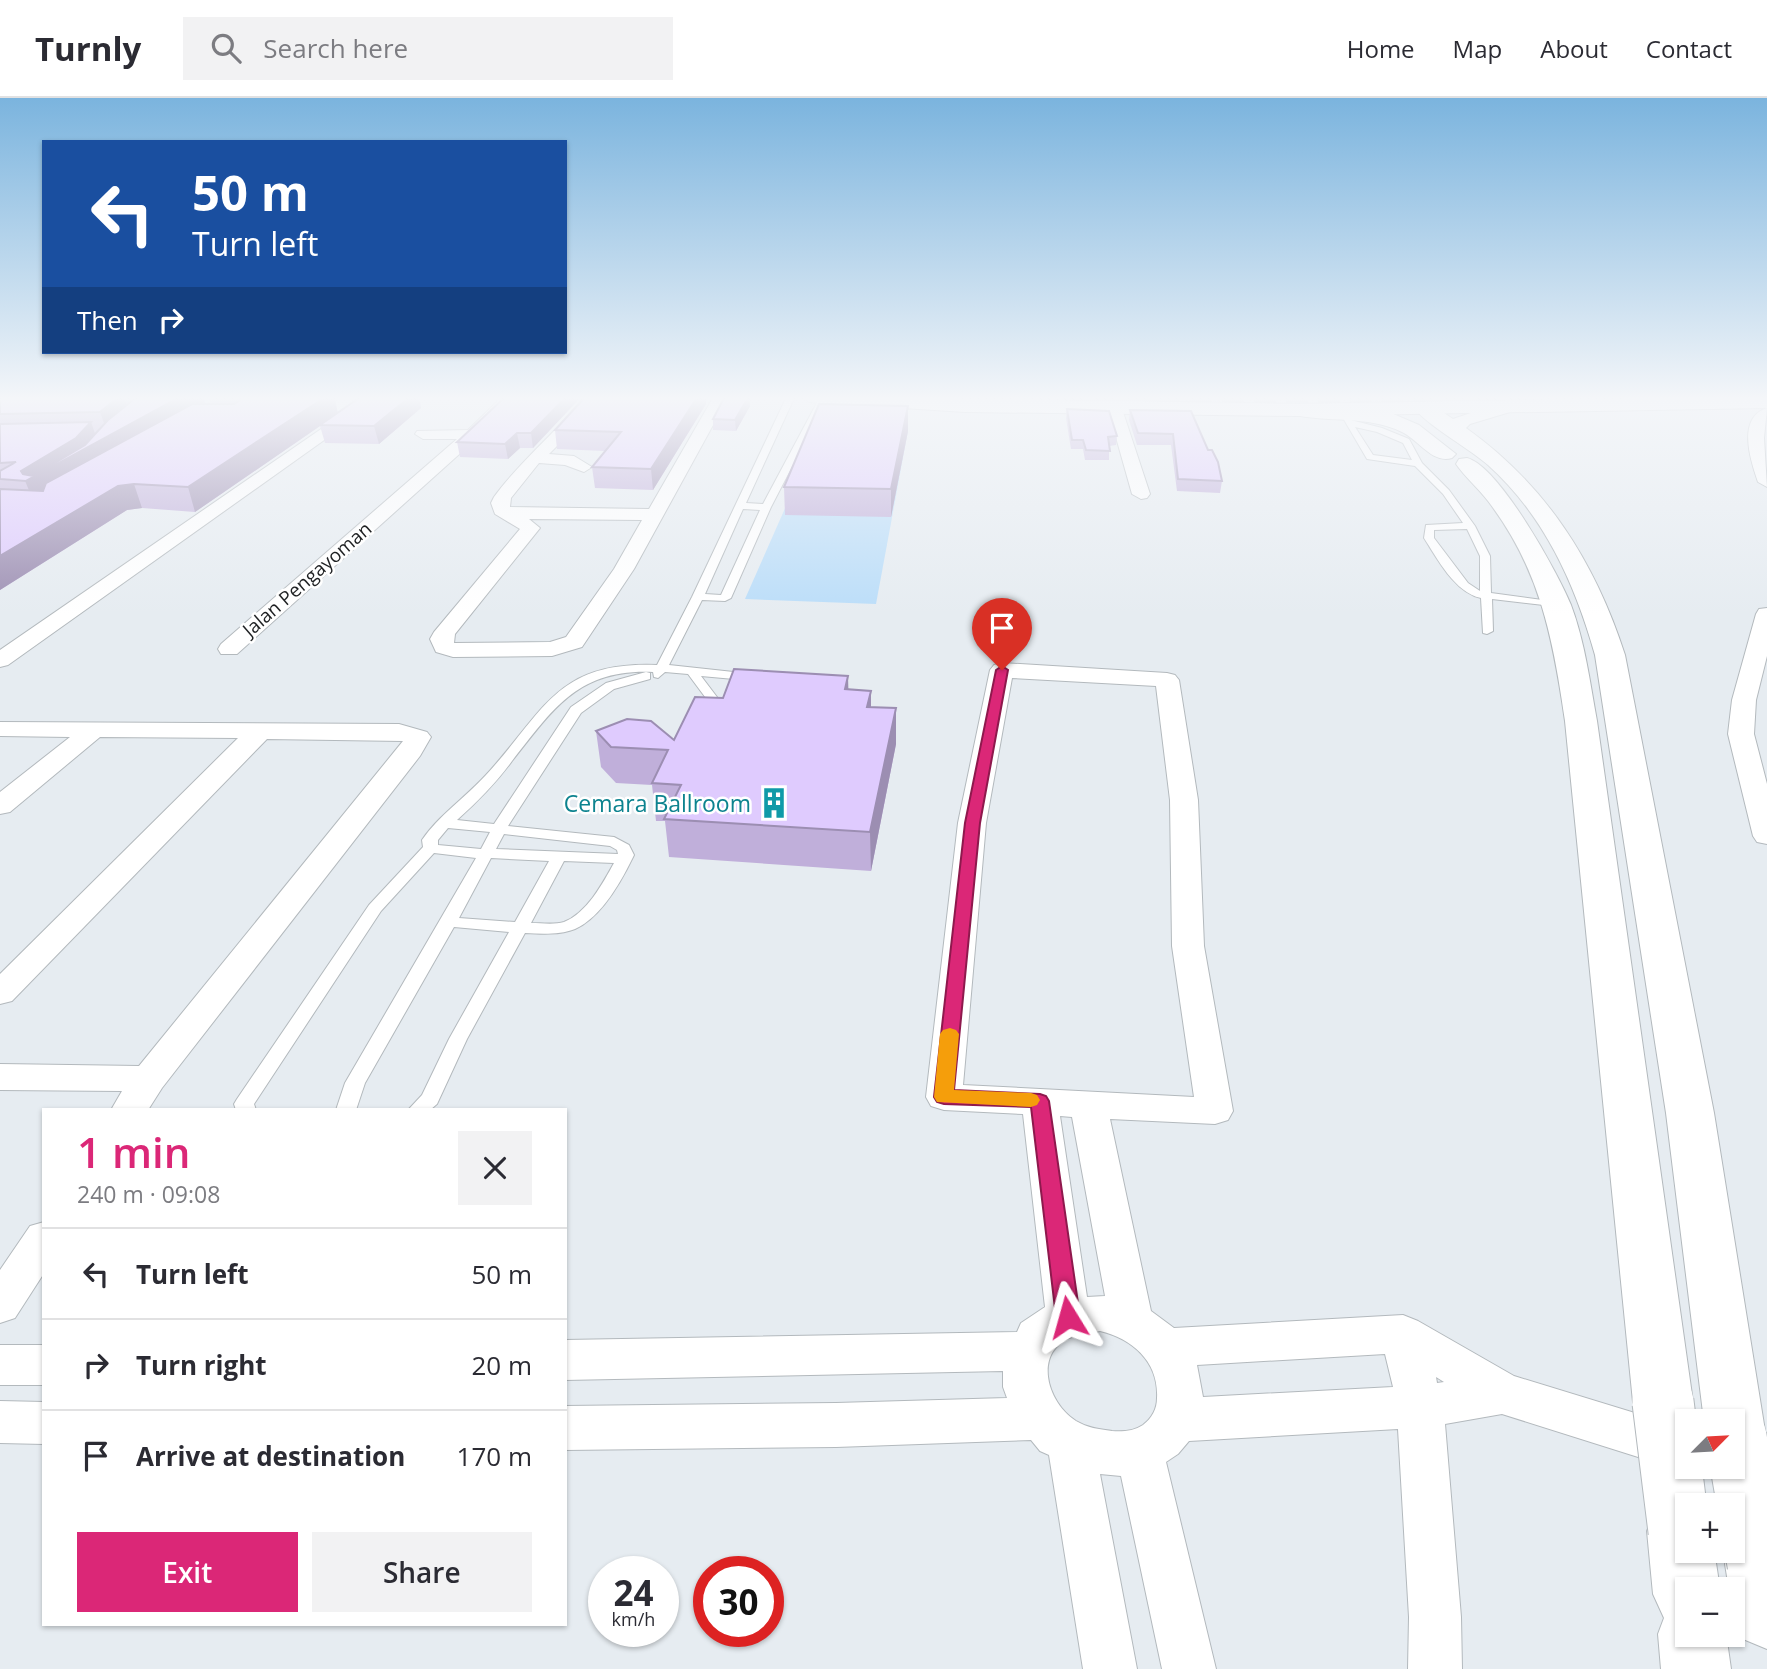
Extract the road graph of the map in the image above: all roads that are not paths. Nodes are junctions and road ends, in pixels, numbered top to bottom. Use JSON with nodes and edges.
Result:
{"nodes":[{"id":1,"x":275,"y":469,"type":"edge"},
{"id":2,"x":431,"y":469,"type":"edge"},
{"id":3,"x":526,"y":469,"type":"edge"},
{"id":4,"x":681,"y":469,"type":"edge"},
{"id":5,"x":756,"y":469,"type":"edge"},
{"id":6,"x":784,"y":469,"type":"edge"},
{"id":7,"x":1134,"y":469,"type":"edge"},
{"id":8,"x":1423,"y":469,"type":"edge"},
{"id":9,"x":1460,"y":469,"type":"edge"},
{"id":10,"x":1470,"y":469,"type":"edge"},
{"id":11,"x":1502,"y":469,"type":"edge"},
{"id":12,"x":755,"y":472,"type":"junction"},
{"id":13,"x":782,"y":473,"type":"junction"},
{"id":14,"x":1141,"y":494,"type":"dead end"},
{"id":15,"x":739,"y":506,"type":"junction"},
{"id":16,"x":766,"y":507,"type":"junction"},
{"id":17,"x":505,"y":513,"type":"junction"},
{"id":18,"x":550,"y":514,"type":"junction"},
{"id":19,"x":655,"y":515,"type":"junction"},
{"id":20,"x":1470,"y":526,"type":"junction"},
{"id":21,"x":531,"y":528,"type":"junction"},
{"id":22,"x":698,"y":597,"type":"junction"},
{"id":23,"x":1488,"y":597,"type":"junction"},
{"id":24,"x":1767,"y":614,"type":"edge"},
{"id":25,"x":1553,"y":617,"type":"junction"},
{"id":26,"x":1487,"y":631,"type":"dead end"},
{"id":27,"x":229,"y":649,"type":"dead end"},
{"id":28,"x":0,"y":660,"type":"edge"},
{"id":29,"x":659,"y":671,"type":"junction"},
{"id":30,"x":690,"y":673,"type":"junction"},
{"id":31,"x":594,"y":676,"type":"junction"},
{"id":32,"x":769,"y":679,"type":"edge"},
{"id":33,"x":620,"y":682,"type":"junction"},
{"id":34,"x":546,"y":706,"type":"junction"},
{"id":35,"x":576,"y":710,"type":"junction"},
{"id":36,"x":711,"y":724,"type":"edge"},
{"id":37,"x":0,"y":729,"type":"edge"},
{"id":38,"x":95,"y":729,"type":"junction"},
{"id":39,"x":254,"y":738,"type":"junction"},
{"id":40,"x":0,"y":746,"type":"edge"},
{"id":41,"x":73,"y":746,"type":"junction"},
{"id":42,"x":0,"y":806,"type":"edge"},
{"id":43,"x":446,"y":823,"type":"junction"},
{"id":44,"x":497,"y":831,"type":"junction"},
{"id":45,"x":1767,"y":836,"type":"edge"},
{"id":46,"x":431,"y":848,"type":"junction"},
{"id":47,"x":486,"y":854,"type":"junction"},
{"id":48,"x":559,"y":856,"type":"junction"},
{"id":49,"x":624,"y":859,"type":"junction"},
{"id":50,"x":449,"y":922,"type":"junction"},
{"id":51,"x":520,"y":926,"type":"junction"},
{"id":52,"x":0,"y":993,"type":"edge"},
{"id":53,"x":0,"y":1077,"type":"edge"},
{"id":54,"x":149,"y":1079,"type":"junction"},
{"id":55,"x":1040,"y":1101,"type":"junction"},
{"id":56,"x":1088,"y":1104,"type":"junction"},
{"id":57,"x":130,"y":1108,"type":"edge"},
{"id":58,"x":245,"y":1108,"type":"edge"},
{"id":59,"x":347,"y":1108,"type":"edge"},
{"id":60,"x":419,"y":1108,"type":"edge"},
{"id":61,"x":42,"y":1241,"type":"edge"},
{"id":62,"x":0,"y":1303,"type":"edge"},
{"id":63,"x":1068,"y":1317,"type":"junction"},
{"id":64,"x":1403,"y":1334,"type":"junction"},
{"id":65,"x":1148,"y":1335,"type":"junction"},
{"id":66,"x":1028,"y":1351,"type":"junction"},
{"id":67,"x":567,"y":1360,"type":"edge"},
{"id":68,"x":0,"y":1365,"type":"edge"},
{"id":69,"x":42,"y":1366,"type":"edge"},
{"id":70,"x":1502,"y":1393,"type":"junction"},
{"id":71,"x":1420,"y":1407,"type":"junction"},
{"id":72,"x":1710,"y":1409,"type":"edge"},
{"id":73,"x":1714,"y":1409,"type":"edge"},
{"id":74,"x":0,"y":1422,"type":"edge"},
{"id":75,"x":42,"y":1423,"type":"edge"},
{"id":76,"x":567,"y":1428,"type":"edge"},
{"id":77,"x":1055,"y":1431,"type":"junction"},
{"id":78,"x":1158,"y":1435,"type":"junction"},
{"id":79,"x":1675,"y":1436,"type":"edge"},
{"id":80,"x":1702,"y":1479,"type":"edge"},
{"id":81,"x":1728,"y":1479,"type":"edge"},
{"id":82,"x":1685,"y":1577,"type":"edge"},
{"id":83,"x":1763,"y":1590,"type":"edge"},
{"id":84,"x":1693,"y":1647,"type":"edge"},
{"id":85,"x":1110,"y":1669,"type":"edge"},
{"id":86,"x":1189,"y":1669,"type":"edge"},
{"id":87,"x":1435,"y":1669,"type":"edge"},
{"id":88,"x":1696,"y":1669,"type":"edge"}],
"edges":[{"from":1,"to":28,"type":"street"},
{"from":2,"to":27,"type":"street","name":"Jalan Pengayoman"},
{"from":3,"to":17,"type":"street"},
{"from":4,"to":19,"type":"street"},
{"from":5,"to":12,"type":"lane"},
{"from":6,"to":13,"type":"lane"},
{"from":7,"to":14,"type":"street"},
{"from":8,"to":20,"type":"lane"},
{"from":9,"to":25,"type":"highway"},
{"from":10,"to":25,"type":"highway"},
{"from":11,"to":73,"type":"highway"},
{"from":12,"to":13,"type":"lane"},
{"from":12,"to":15,"type":"lane"},
{"from":13,"to":16,"type":"lane"},
{"from":15,"to":16,"type":"lane"},
{"from":15,"to":22,"type":"lane"},
{"from":16,"to":22,"type":"lane"},
{"from":17,"to":18,"type":"street"},
{"from":17,"to":21,"type":"street"},
{"from":18,"to":19,"type":"street"},
{"from":18,"to":21,"type":"street"},
{"from":19,"to":21,"type":"street"},
{"from":20,"to":23,"type":"lane"},
{"from":20,"to":23,"type":"lane"},
{"from":22,"to":29,"type":"lane"},
{"from":23,"to":25,"type":"lane"},
{"from":23,"to":26,"type":"lane"},
{"from":24,"to":45,"type":"street"},
{"from":25,"to":72,"type":"highway"},
{"from":29,"to":30,"type":"lane"},
{"from":29,"to":31,"type":"lane"},
{"from":29,"to":33,"type":"lane"},
{"from":30,"to":32,"type":"lane"},
{"from":30,"to":36,"type":"lane"},
{"from":31,"to":33,"type":"lane"},
{"from":31,"to":34,"type":"lane"},
{"from":33,"to":35,"type":"lane"},
{"from":34,"to":35,"type":"lane"},
{"from":34,"to":43,"type":"lane"},
{"from":35,"to":44,"type":"lane"},
{"from":37,"to":38,"type":"street"},
{"from":38,"to":39,"type":"street"},
{"from":38,"to":41,"type":"street"},
{"from":39,"to":41,"type":"street"},
{"from":39,"to":52,"type":"street"},
{"from":39,"to":54,"type":"street"},
{"from":40,"to":41,"type":"street"},
{"from":41,"to":42,"type":"street"},
{"from":43,"to":44,"type":"lane"},
{"from":43,"to":46,"type":"lane"},
{"from":44,"to":47,"type":"lane"},
{"from":44,"to":49,"type":"lane"},
{"from":46,"to":47,"type":"lane"},
{"from":46,"to":58,"type":"lane"},
{"from":47,"to":48,"type":"lane"},
{"from":47,"to":50,"type":"lane"},
{"from":48,"to":49,"type":"lane"},
{"from":48,"to":51,"type":"lane"},
{"from":49,"to":51,"type":"lane"},
{"from":50,"to":51,"type":"lane"},
{"from":50,"to":59,"type":"lane"},
{"from":51,"to":60,"type":"lane"},
{"from":53,"to":54,"type":"street"},
{"from":54,"to":57,"type":"street"},
{"from":55,"to":56,"type":"street"},
{"from":55,"to":56,"type":"street"},
{"from":55,"to":63,"type":"street"},
{"from":56,"to":65,"type":"street"},
{"from":61,"to":62,"type":"street"},
{"from":63,"to":65,"type":"street"},
{"from":63,"to":66,"type":"street"},
{"from":64,"to":65,"type":"street"},
{"from":64,"to":70,"type":"street"},
{"from":64,"to":71,"type":"street"},
{"from":65,"to":78,"type":"street"},
{"from":66,"to":67,"type":"street"},
{"from":66,"to":77,"type":"street"},
{"from":68,"to":69,"type":"street"},
{"from":70,"to":71,"type":"street"},
{"from":70,"to":79,"type":"street"},
{"from":71,"to":78,"type":"street"},
{"from":71,"to":87,"type":"street"},
{"from":74,"to":75,"type":"street"},
{"from":76,"to":77,"type":"street"},
{"from":77,"to":78,"type":"street"},
{"from":77,"to":85,"type":"street"},
{"from":78,"to":86,"type":"street"},
{"from":80,"to":82,"type":"highway","bridge":true},
{"from":81,"to":83,"type":"highway","bridge":true},
{"from":84,"to":88,"type":"highway"}]}
